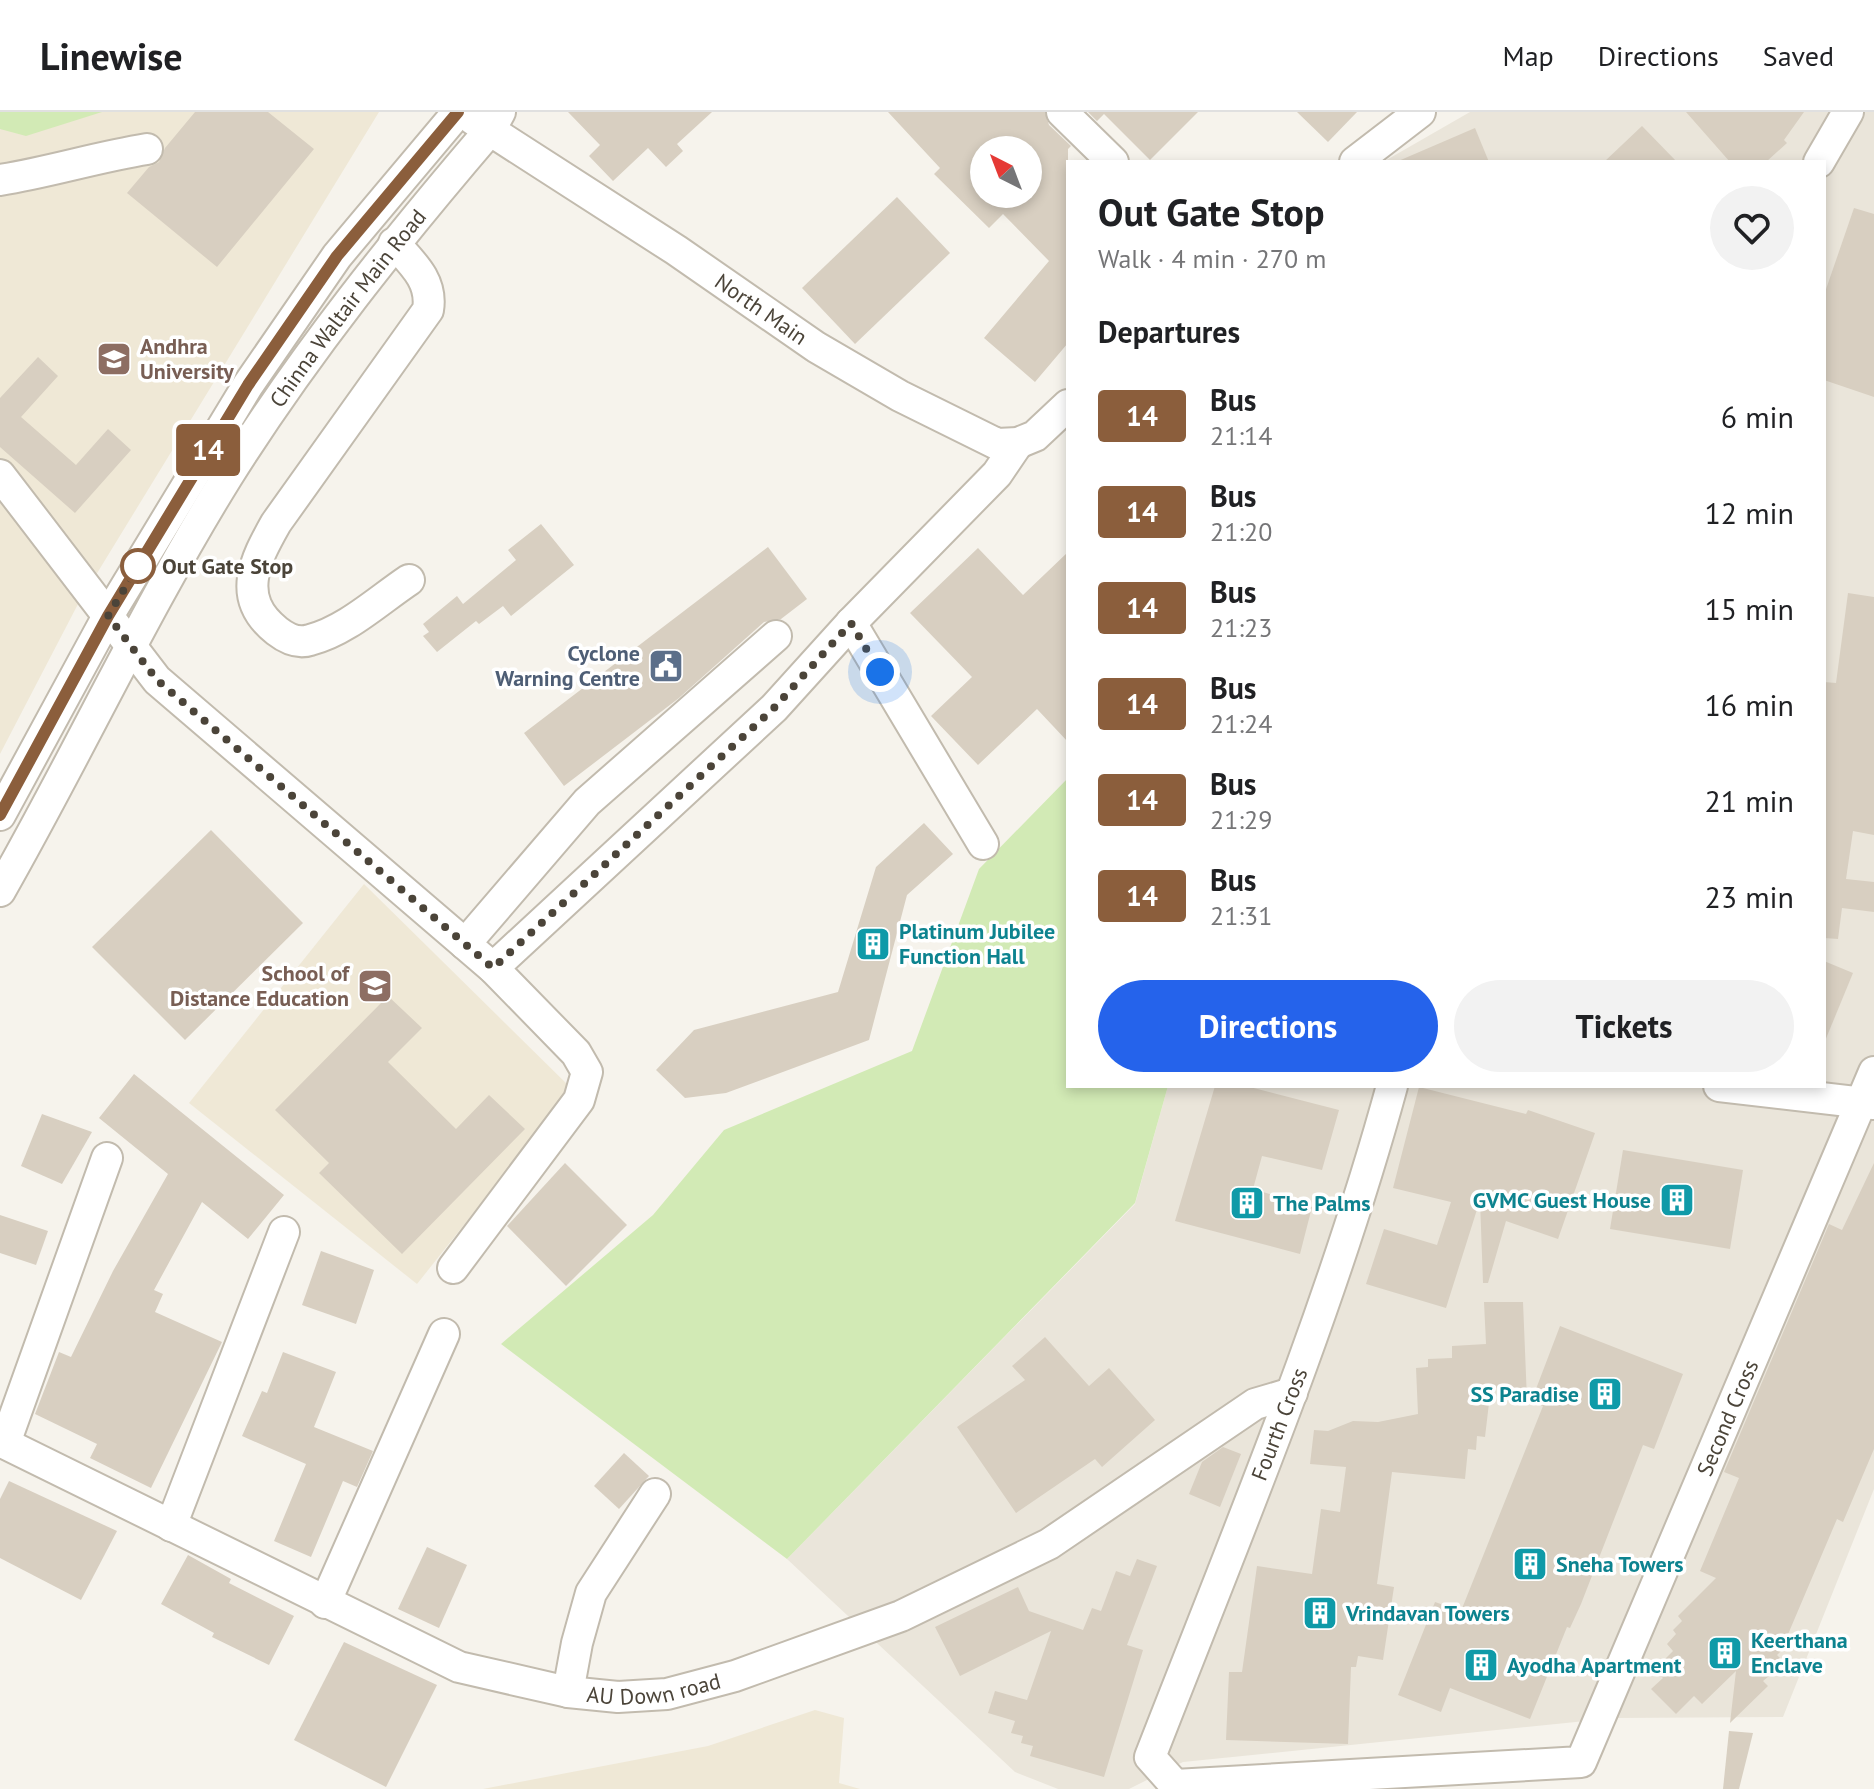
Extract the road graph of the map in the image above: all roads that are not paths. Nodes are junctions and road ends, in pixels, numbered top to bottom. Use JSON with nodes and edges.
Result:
{"nodes":[{"id":1,"x":460,"y":112,"type":"edge"},
{"id":2,"x":1062,"y":112,"type":"edge"},
{"id":3,"x":1420,"y":112,"type":"edge"},
{"id":4,"x":1848,"y":112,"type":"edge"},
{"id":5,"x":495,"y":121,"type":"edge"},
{"id":6,"x":147,"y":149,"type":"dead end"},
{"id":7,"x":1111,"y":160,"type":"edge"},
{"id":8,"x":1358,"y":160,"type":"edge"},
{"id":9,"x":1820,"y":160,"type":"edge"},
{"id":10,"x":0,"y":180,"type":"edge"},
{"id":11,"x":394,"y":243,"type":"junction"},
{"id":12,"x":1066,"y":407,"type":"edge"},
{"id":13,"x":1018,"y":443,"type":"junction"},
{"id":14,"x":0,"y":475,"type":"edge"},
{"id":15,"x":409,"y":580,"type":"dead end"},
{"id":16,"x":108,"y":616,"type":"junction"},
{"id":17,"x":851,"y":623,"type":"junction"},
{"id":18,"x":776,"y":636,"type":"dead end"},
{"id":19,"x":131,"y":647,"type":"junction"},
{"id":20,"x":0,"y":815,"type":"edge"},
{"id":21,"x":983,"y":844,"type":"dead end"},
{"id":22,"x":0,"y":891,"type":"edge"},
{"id":23,"x":465,"y":944,"type":"junction"},
{"id":24,"x":493,"y":968,"type":"junction"},
{"id":25,"x":1874,"y":1072,"type":"edge"},
{"id":26,"x":1391,"y":1088,"type":"edge"},
{"id":27,"x":1738,"y":1088,"type":"edge"},
{"id":28,"x":1868,"y":1102,"type":"edge"},
{"id":29,"x":107,"y":1158,"type":"dead end"},
{"id":30,"x":284,"y":1232,"type":"dead end"},
{"id":31,"x":453,"y":1268,"type":"dead end"},
{"id":32,"x":444,"y":1334,"type":"dead end"},
{"id":33,"x":1292,"y":1393,"type":"junction"},
{"id":34,"x":2,"y":1442,"type":"edge"},
{"id":35,"x":655,"y":1494,"type":"dead end"},
{"id":36,"x":171,"y":1526,"type":"junction"},
{"id":37,"x":325,"y":1603,"type":"junction"},
{"id":38,"x":568,"y":1692,"type":"junction"},
{"id":39,"x":1150,"y":1757,"type":"joint"}],
"edges":[{"from":1,"to":5,"type":"street","name":"North Main"},
{"from":1,"to":16,"type":"street","name":"Chinna Waltair Main Road"},
{"from":2,"to":7,"type":"street"},
{"from":3,"to":8,"type":"street"},
{"from":4,"to":9,"type":"street"},
{"from":5,"to":11,"type":"street","name":"Chinna Waltair Main Road"},
{"from":5,"to":13,"type":"street","name":"North Main"},
{"from":6,"to":10,"type":"street"},
{"from":11,"to":15,"type":"street"},
{"from":11,"to":19,"type":"street","name":"Chinna Waltair Main Road"},
{"from":12,"to":13,"type":"street"},
{"from":13,"to":17,"type":"street"},
{"from":14,"to":16,"type":"street"},
{"from":16,"to":19,"type":"street"},
{"from":16,"to":20,"type":"street","name":"Chinna Waltair Main Road"},
{"from":17,"to":21,"type":"street"},
{"from":17,"to":24,"type":"street"},
{"from":18,"to":23,"type":"street"},
{"from":19,"to":22,"type":"street","name":"Chinna Waltair Main Road"},
{"from":19,"to":23,"type":"street"},
{"from":23,"to":24,"type":"street"},
{"from":24,"to":31,"type":"street"},
{"from":25,"to":28,"type":"street","name":"Second Cross"},
{"from":26,"to":33,"type":"street","name":"Fourth Cross"},
{"from":27,"to":28,"type":"street"},
{"from":28,"to":39,"type":"street","name":"Second Cross"},
{"from":29,"to":34,"type":"street"},
{"from":30,"to":36,"type":"street"},
{"from":32,"to":37,"type":"street"},
{"from":33,"to":38,"type":"street","name":"AU Down road"},
{"from":33,"to":39,"type":"street","name":"Fourth Cross"},
{"from":34,"to":36,"type":"street","name":"AU Down road"},
{"from":35,"to":38,"type":"street"},
{"from":36,"to":37,"type":"street","name":"AU Down road"},
{"from":37,"to":38,"type":"street","name":"AU Down road"}]}
